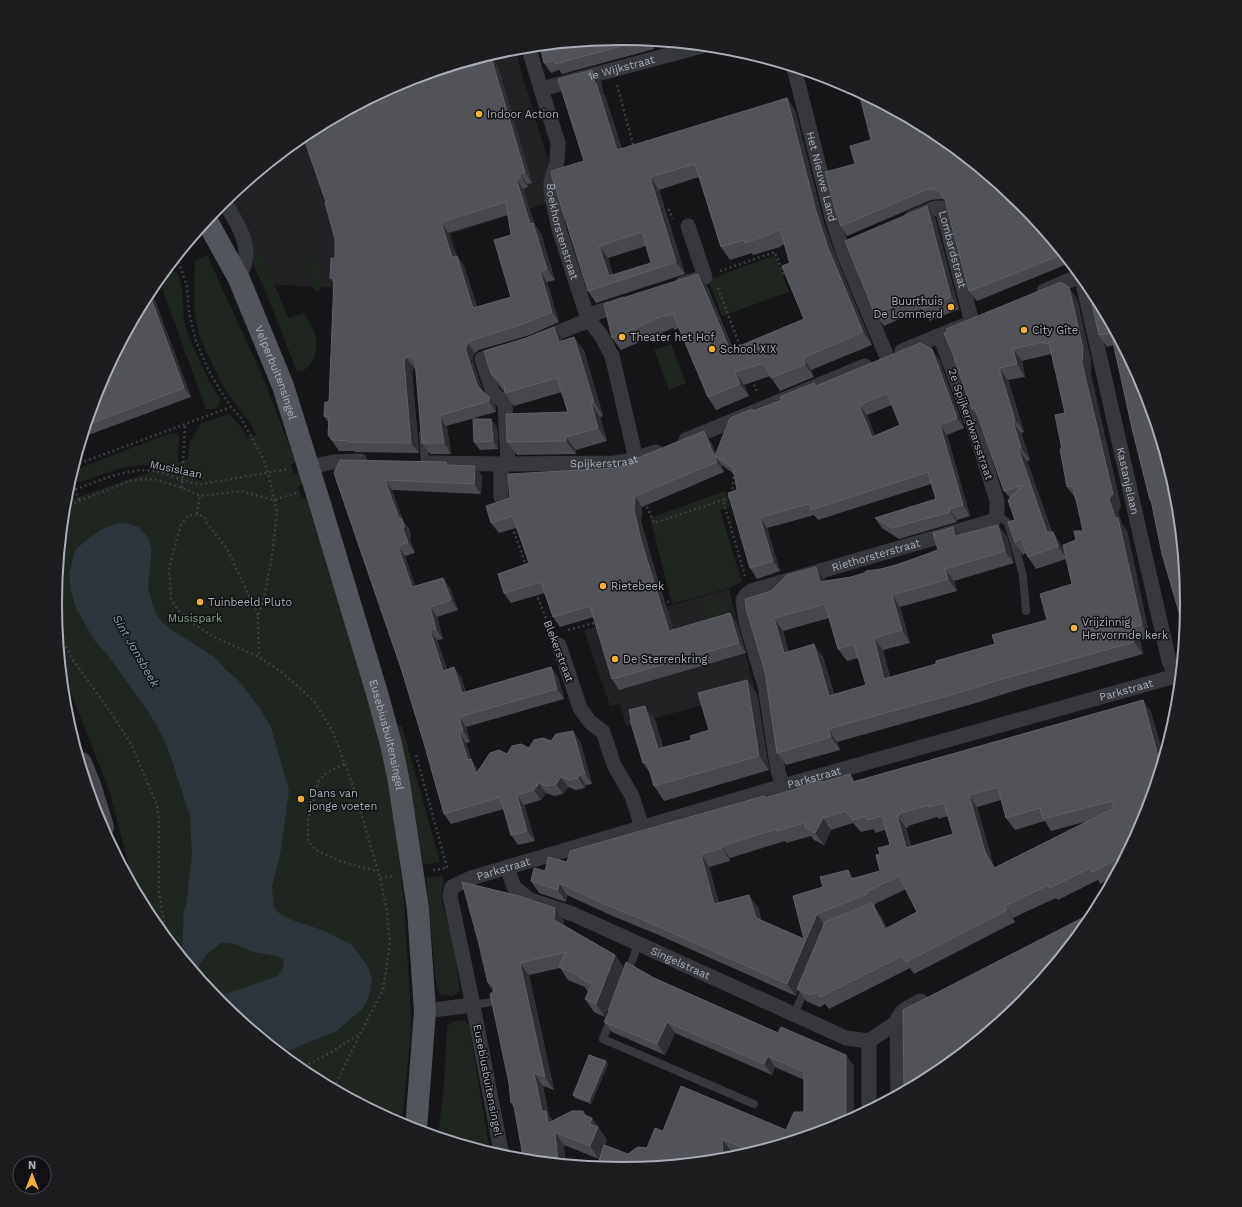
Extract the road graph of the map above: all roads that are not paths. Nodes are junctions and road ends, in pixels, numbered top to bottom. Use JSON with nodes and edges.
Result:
{"nodes":[{"id":1,"x":689,"y":49,"type":"edge"},
{"id":2,"x":532,"y":53,"type":"edge"},
{"id":3,"x":795,"y":73,"type":"edge"},
{"id":4,"x":540,"y":89,"type":"junction"},
{"id":5,"x":228,"y":208,"type":"edge"},
{"id":6,"x":899,"y":223,"type":"edge"},
{"id":7,"x":688,"y":226,"type":"road end"},
{"id":8,"x":208,"y":228,"type":"edge"},
{"id":9,"x":856,"y":242,"type":"edge"},
{"id":10,"x":842,"y":248,"type":"junction"},
{"id":11,"x":1074,"y":278,"type":"edge"},
{"id":12,"x":239,"y":279,"type":"junction"},
{"id":13,"x":667,"y":289,"type":"edge"},
{"id":14,"x":1085,"y":293,"type":"edge"},
{"id":15,"x":1030,"y":298,"type":"edge"},
{"id":16,"x":637,"y":299,"type":"edge"},
{"id":17,"x":986,"y":316,"type":"edge"},
{"id":18,"x":588,"y":319,"type":"junction"},
{"id":19,"x":972,"y":322,"type":"junction"},
{"id":20,"x":940,"y":336,"type":"junction"},
{"id":21,"x":887,"y":357,"type":"junction"},
{"id":22,"x":422,"y":423,"type":"edge"},
{"id":23,"x":636,"y":459,"type":"junction"},
{"id":24,"x":375,"y":462,"type":"edge"},
{"id":25,"x":419,"y":462,"type":"joint"},
{"id":26,"x":505,"y":464,"type":"junction"},
{"id":27,"x":311,"y":477,"type":"junction"},
{"id":28,"x":501,"y":497,"type":"dead end"},
{"id":29,"x":997,"y":514,"type":"junction"},
{"id":30,"x":1026,"y":611,"type":"dead end"},
{"id":31,"x":556,"y":640,"type":"road end"},
{"id":32,"x":1175,"y":673,"type":"edge"},
{"id":33,"x":1175,"y":679,"type":"edge"},
{"id":34,"x":783,"y":786,"type":"junction"},
{"id":35,"x":642,"y":827,"type":"junction"},
{"id":36,"x":507,"y":867,"type":"junction"},
{"id":37,"x":452,"y":887,"type":"joint"},
{"id":38,"x":638,"y":944,"type":"junction"},
{"id":39,"x":625,"y":980,"type":"edge"},
{"id":40,"x":808,"y":980,"type":"edge"},
{"id":41,"x":935,"y":994,"type":"edge"},
{"id":42,"x":498,"y":1001,"type":"edge"},
{"id":43,"x":473,"y":1005,"type":"junction"},
{"id":44,"x":614,"y":1010,"type":"edge"},
{"id":45,"x":425,"y":1011,"type":"junction"},
{"id":46,"x":794,"y":1015,"type":"junction"},
{"id":47,"x":897,"y":1022,"type":"junction"},
{"id":48,"x":869,"y":1041,"type":"junction"},
{"id":49,"x":898,"y":1088,"type":"edge"},
{"id":50,"x":869,"y":1103,"type":"edge"},
{"id":51,"x":754,"y":1104,"type":"dead end"},
{"id":52,"x":417,"y":1123,"type":"edge"},
{"id":53,"x":501,"y":1148,"type":"edge"}],
"edges":[{"from":1,"to":4,"type":"street","name":"1e Wijkstraat"},
{"from":2,"to":4,"type":"street","name":"Boekhorstenstraat"},
{"from":3,"to":10,"type":"street","name":"Het Nieuwe Land"},
{"from":4,"to":18,"type":"street","name":"Boekhorstenstraat"},
{"from":5,"to":12,"type":"street"},
{"from":6,"to":19,"type":"street","name":"Lombardstraat"},
{"from":7,"to":13,"type":"street"},
{"from":8,"to":12,"type":"main road","name":"Velperbuitensingel"},
{"from":9,"to":10,"type":"street"},
{"from":10,"to":21,"type":"street"},
{"from":11,"to":15,"type":"street"},
{"from":12,"to":27,"type":"main road","name":"Velperbuitensingel"},
{"from":14,"to":32,"type":"street","name":"Kastanjelaan"},
{"from":16,"to":18,"type":"street"},
{"from":17,"to":19,"type":"street","name":"Spijkerstraat"},
{"from":18,"to":23,"type":"street","name":"Boekhorstenstraat"},
{"from":18,"to":26,"type":"street"},
{"from":19,"to":20,"type":"street","name":"Spijkerstraat"},
{"from":20,"to":21,"type":"street","name":"Spijkerstraat"},
{"from":20,"to":29,"type":"street","name":"2e Spijkerdwarsstraat"},
{"from":21,"to":23,"type":"street","name":"Spijkerstraat"},
{"from":22,"to":25,"type":"lane"},
{"from":23,"to":26,"type":"street","name":"Spijkerstraat"},
{"from":24,"to":27,"type":"street"},
{"from":25,"to":26,"type":"street","name":"Spijkerstraat"},
{"from":26,"to":28,"type":"street"},
{"from":27,"to":45,"type":"main road","name":"Eusebiusbuitensingel"},
{"from":29,"to":30,"type":"lane"},
{"from":29,"to":34,"type":"street","name":"Riethorsterstraat"},
{"from":31,"to":35,"type":"street","name":"Blekerstraat"},
{"from":33,"to":34,"type":"street","name":"Parkstraat"},
{"from":34,"to":35,"type":"street","name":"Parkstraat"},
{"from":35,"to":36,"type":"street","name":"Parkstraat"},
{"from":36,"to":37,"type":"street","name":"Parkstraat"},
{"from":36,"to":38,"type":"street","name":"Singelstraat"},
{"from":37,"to":43,"type":"street","name":"Eusebiusbuitensingel"},
{"from":38,"to":39,"type":"lane"},
{"from":38,"to":46,"type":"street","name":"Singelstraat"},
{"from":40,"to":46,"type":"lane"},
{"from":41,"to":47,"type":"street"},
{"from":42,"to":43,"type":"lane"},
{"from":43,"to":45,"type":"street"},
{"from":43,"to":53,"type":"street","name":"Eusebiusbuitensingel"},
{"from":44,"to":51,"type":"lane"},
{"from":45,"to":52,"type":"main road","name":"Eusebiusbuitensingel"},
{"from":46,"to":48,"type":"street","name":"Singelstraat"},
{"from":47,"to":48,"type":"street"},
{"from":47,"to":49,"type":"street"},
{"from":48,"to":50,"type":"street"}]}
